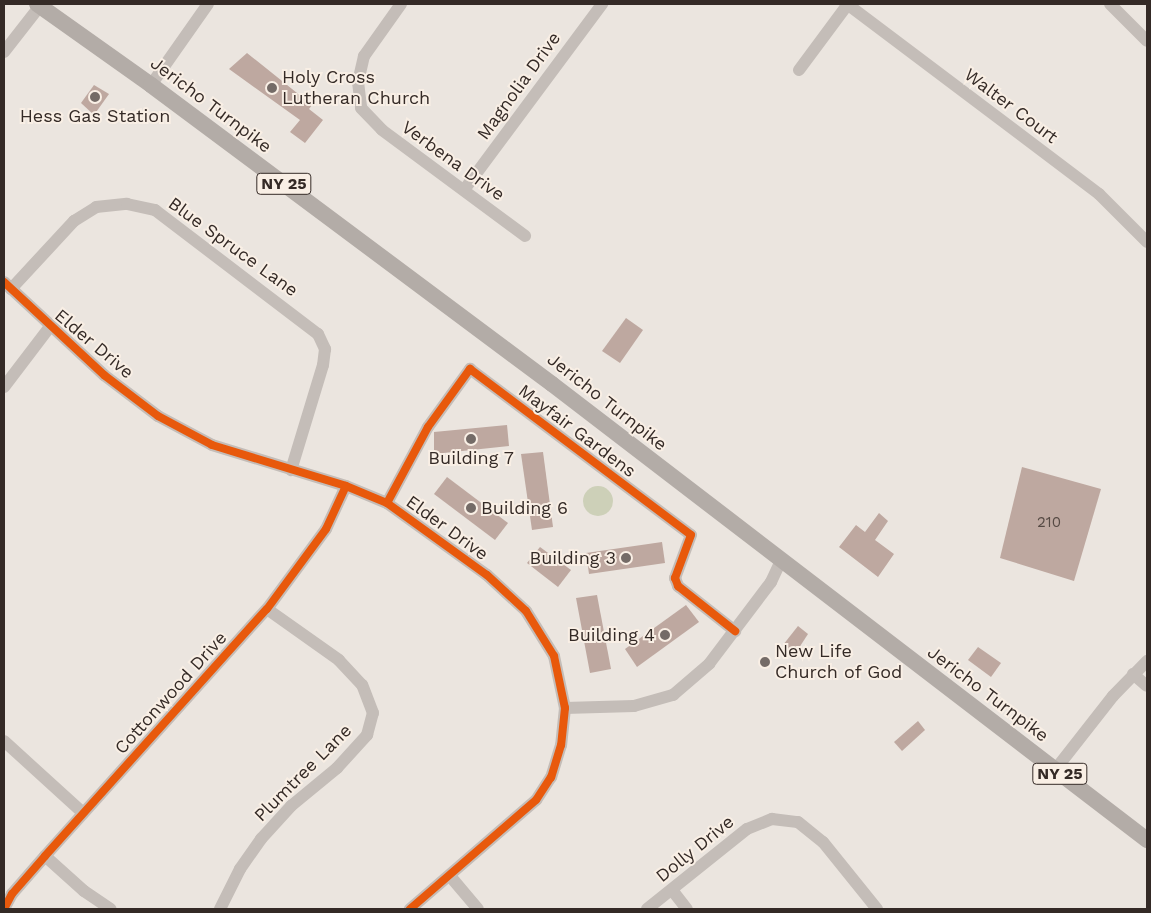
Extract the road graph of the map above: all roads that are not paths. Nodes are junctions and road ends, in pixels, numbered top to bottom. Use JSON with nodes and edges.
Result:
{"nodes":[{"id":1,"x":208,"y":4,"type":"edge"},
{"id":2,"x":401,"y":4,"type":"edge"},
{"id":3,"x":602,"y":4,"type":"edge"},
{"id":4,"x":848,"y":4,"type":"edge"},
{"id":5,"x":1110,"y":4,"type":"edge"},
{"id":6,"x":38,"y":5,"type":"edge"},
{"id":7,"x":1147,"y":41,"type":"edge"},
{"id":8,"x":4,"y":52,"type":"edge"},
{"id":9,"x":799,"y":70,"type":"dead end"},
{"id":10,"x":151,"y":85,"type":"junction"},
{"id":11,"x":464,"y":190,"type":"junction"},
{"id":12,"x":525,"y":236,"type":"dead end"},
{"id":13,"x":1147,"y":242,"type":"edge"},
{"id":14,"x":7,"y":285,"type":"edge"},
{"id":15,"x":49,"y":328,"type":"junction"},
{"id":16,"x":4,"y":387,"type":"edge"},
{"id":17,"x":291,"y":470,"type":"junction"},
{"id":18,"x":346,"y":486,"type":"junction"},
{"id":19,"x":388,"y":504,"type":"junction"},
{"id":20,"x":780,"y":562,"type":"junction"},
{"id":21,"x":267,"y":609,"type":"junction"},
{"id":22,"x":735,"y":631,"type":"junction"},
{"id":23,"x":1147,"y":661,"type":"edge"},
{"id":24,"x":1133,"y":674,"type":"junction"},
{"id":25,"x":1147,"y":686,"type":"edge"},
{"id":26,"x":565,"y":708,"type":"junction"},
{"id":27,"x":4,"y":741,"type":"edge"},
{"id":28,"x":1055,"y":770,"type":"junction"},
{"id":29,"x":84,"y":813,"type":"junction"},
{"id":30,"x":1147,"y":840,"type":"edge"},
{"id":31,"x":44,"y":856,"type":"junction"},
{"id":32,"x":450,"y":876,"type":"junction"},
{"id":33,"x":672,"y":890,"type":"junction"},
{"id":34,"x":4,"y":909,"type":"edge"},
{"id":35,"x":111,"y":909,"type":"edge"},
{"id":36,"x":220,"y":909,"type":"edge"},
{"id":37,"x":410,"y":909,"type":"edge"},
{"id":38,"x":478,"y":909,"type":"edge"},
{"id":39,"x":647,"y":909,"type":"edge"},
{"id":40,"x":687,"y":909,"type":"edge"},
{"id":41,"x":877,"y":909,"type":"edge"}],
"edges":[{"from":1,"to":10,"type":"street"},
{"from":2,"to":11,"type":"street","name":"Verbena Drive"},
{"from":3,"to":11,"type":"street","name":"Magnolia Drive"},
{"from":4,"to":9,"type":"street"},
{"from":4,"to":13,"type":"street","name":"Walter Court"},
{"from":5,"to":7,"type":"street"},
{"from":6,"to":8,"type":"street"},
{"from":6,"to":10,"type":"main road","name":"Jericho Turnpike","number":"NY 25"},
{"from":10,"to":20,"type":"main road","name":"Jericho Turnpike","number":"NY 25"},
{"from":11,"to":12,"type":"street","name":"Verbena Drive"},
{"from":14,"to":15,"type":"street","name":"Elder Drive"},
{"from":14,"to":17,"type":"street","name":"Blue Spruce Lane"},
{"from":15,"to":16,"type":"street"},
{"from":15,"to":17,"type":"street","name":"Elder Drive"},
{"from":17,"to":18,"type":"street","name":"Elder Drive"},
{"from":18,"to":19,"type":"street","name":"Elder Drive"},
{"from":18,"to":21,"type":"street","name":"Cottonwood Drive"},
{"from":19,"to":22,"type":"street","name":"Mayfair Gardens"},
{"from":19,"to":26,"type":"street","name":"Elder Drive"},
{"from":20,"to":22,"type":"street"},
{"from":20,"to":28,"type":"main road","name":"Jericho Turnpike","number":"NY 25"},
{"from":21,"to":29,"type":"street","name":"Cottonwood Drive"},
{"from":21,"to":36,"type":"street","name":"Plumtree Lane"},
{"from":22,"to":26,"type":"street"},
{"from":23,"to":24,"type":"street"},
{"from":24,"to":25,"type":"street"},
{"from":24,"to":28,"type":"street"},
{"from":26,"to":32,"type":"street","name":"Elder Drive"},
{"from":27,"to":29,"type":"street"},
{"from":28,"to":30,"type":"main road","name":"Jericho Turnpike","number":"NY 25"},
{"from":29,"to":31,"type":"street","name":"Cottonwood Drive"},
{"from":31,"to":34,"type":"street","name":"Cottonwood Drive"},
{"from":31,"to":35,"type":"street"},
{"from":32,"to":37,"type":"street","name":"Elder Drive"},
{"from":32,"to":38,"type":"street"},
{"from":33,"to":39,"type":"street","name":"Dolly Drive"},
{"from":33,"to":40,"type":"street"},
{"from":33,"to":41,"type":"street","name":"Dolly Drive"}]}
